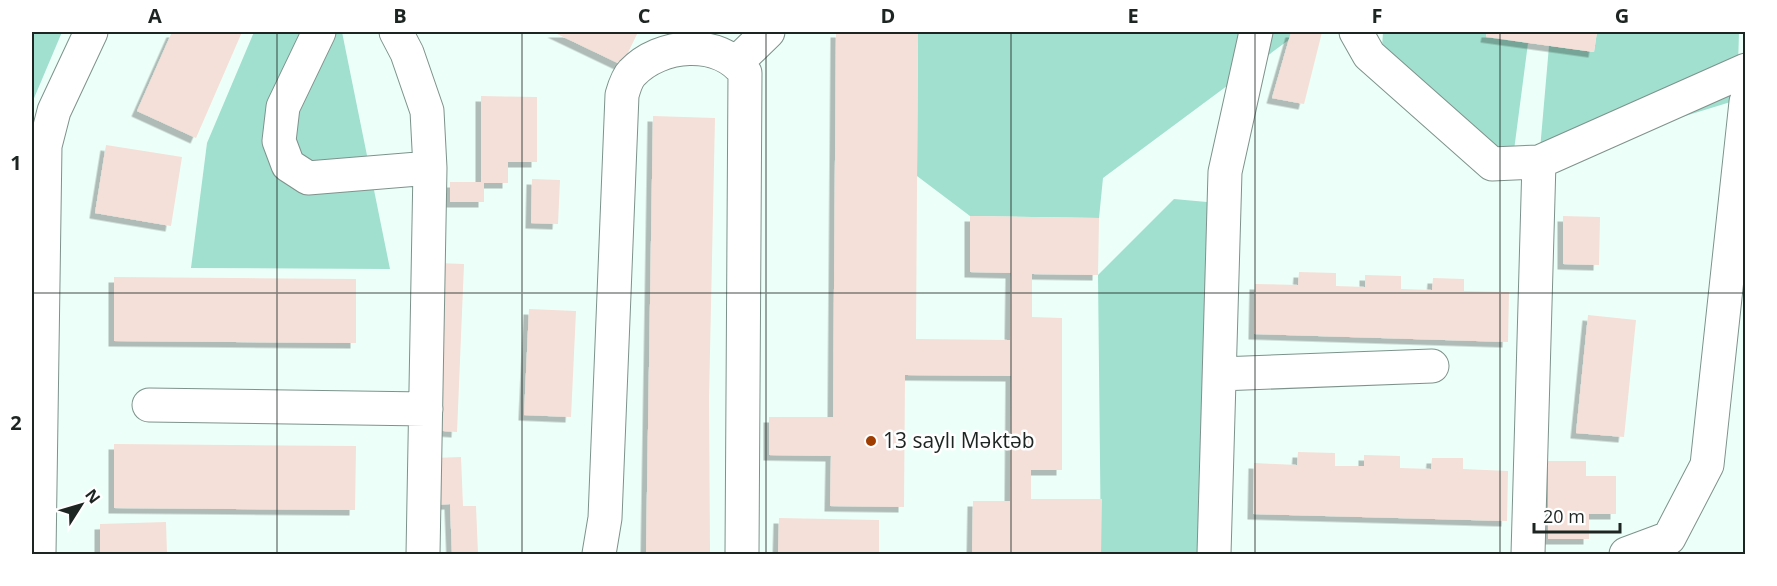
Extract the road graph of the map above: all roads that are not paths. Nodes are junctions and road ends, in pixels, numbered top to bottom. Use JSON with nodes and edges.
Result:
{"nodes":[{"id":1,"x":91,"y":32,"type":"edge"},
{"id":2,"x":319,"y":32,"type":"edge"},
{"id":3,"x":396,"y":32,"type":"edge"},
{"id":4,"x":768,"y":32,"type":"edge"},
{"id":5,"x":1256,"y":32,"type":"edge"},
{"id":6,"x":1356,"y":32,"type":"edge"},
{"id":7,"x":736,"y":62,"type":"junction"},
{"id":8,"x":1746,"y":70,"type":"edge"},
{"id":9,"x":1746,"y":102,"type":"edge"},
{"id":10,"x":1539,"y":162,"type":"junction"},
{"id":11,"x":430,"y":168,"type":"junction"},
{"id":12,"x":1432,"y":366,"type":"dead end"},
{"id":13,"x":1220,"y":374,"type":"junction"},
{"id":14,"x":149,"y":405,"type":"dead end"},
{"id":15,"x":426,"y":409,"type":"junction"},
{"id":16,"x":39,"y":555,"type":"edge"},
{"id":17,"x":423,"y":555,"type":"edge"},
{"id":18,"x":599,"y":555,"type":"edge"},
{"id":19,"x":742,"y":555,"type":"edge"},
{"id":20,"x":1214,"y":555,"type":"edge"},
{"id":21,"x":1528,"y":555,"type":"edge"},
{"id":22,"x":1626,"y":555,"type":"edge"}],
"edges":[{"from":1,"to":16,"type":"street"},
{"from":2,"to":11,"type":"street"},
{"from":3,"to":11,"type":"street"},
{"from":4,"to":7,"type":"street"},
{"from":5,"to":13,"type":"street"},
{"from":6,"to":10,"type":"street"},
{"from":7,"to":18,"type":"street"},
{"from":7,"to":19,"type":"street"},
{"from":8,"to":10,"type":"street"},
{"from":9,"to":22,"type":"street"},
{"from":10,"to":21,"type":"street"},
{"from":11,"to":15,"type":"street"},
{"from":12,"to":13,"type":"street"},
{"from":13,"to":20,"type":"street"},
{"from":14,"to":15,"type":"street"},
{"from":15,"to":17,"type":"street"}]}
